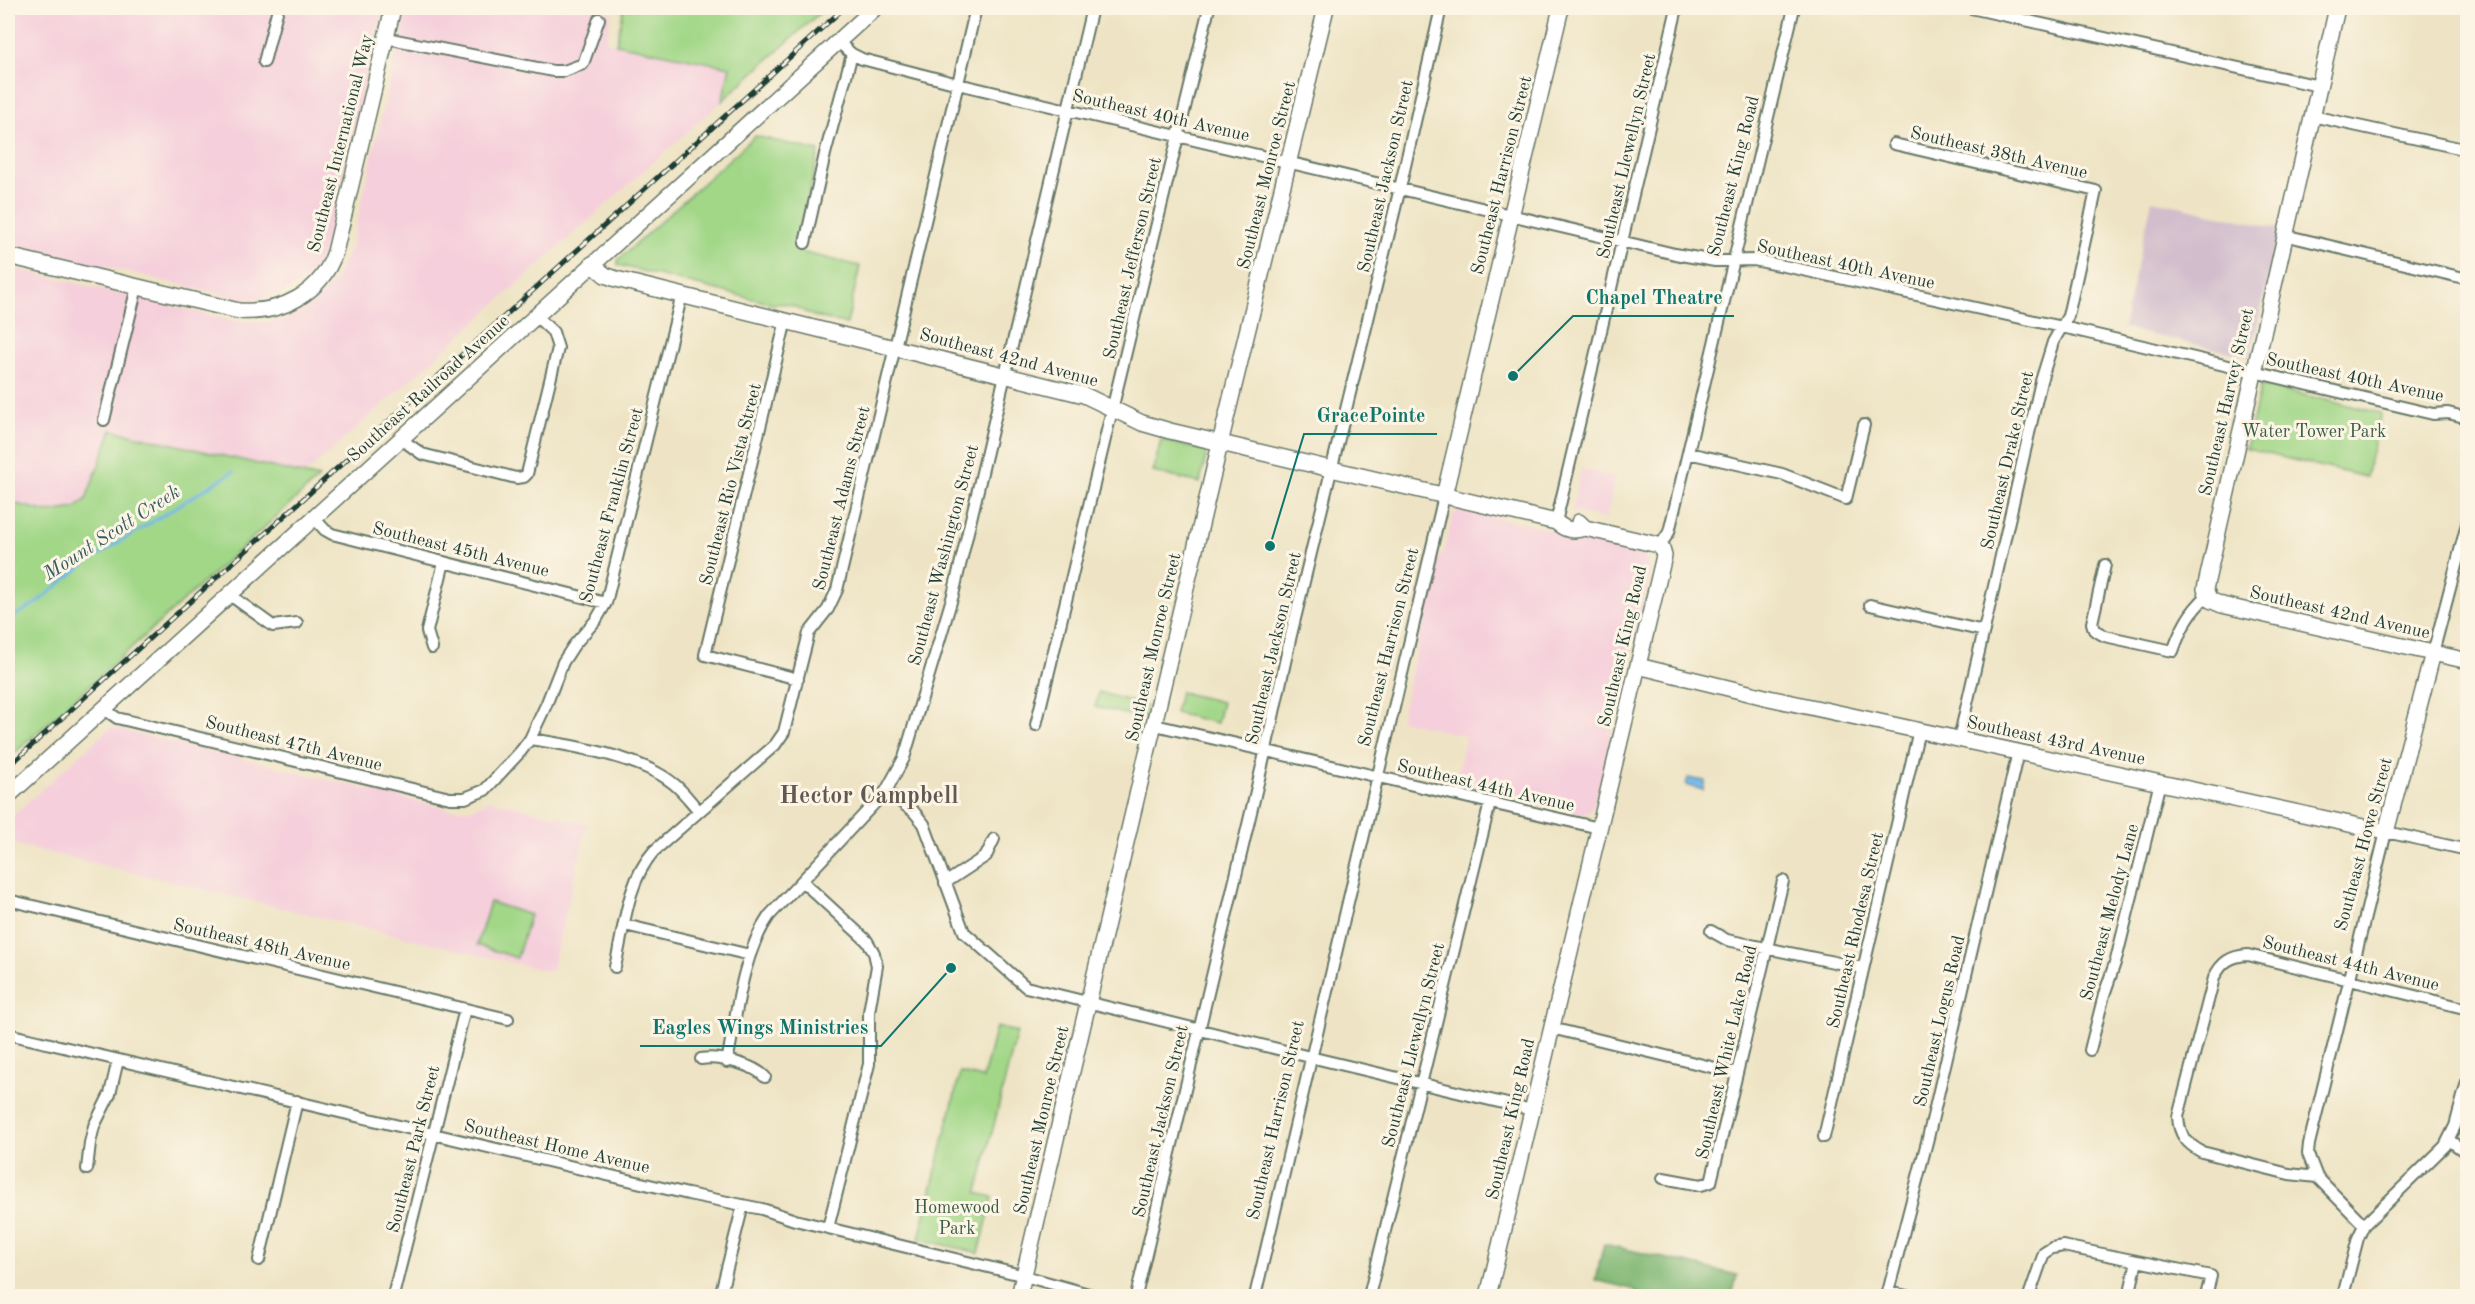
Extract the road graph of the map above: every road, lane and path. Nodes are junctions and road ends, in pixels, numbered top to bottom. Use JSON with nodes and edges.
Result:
{"nodes":[{"id":1,"x":278,"y":8,"type":"edge"},
{"id":2,"x":393,"y":8,"type":"edge"},
{"id":3,"x":875,"y":8,"type":"edge"},
{"id":4,"x":976,"y":8,"type":"edge"},
{"id":5,"x":1092,"y":8,"type":"edge"},
{"id":6,"x":1209,"y":8,"type":"edge"},
{"id":7,"x":1326,"y":8,"type":"edge"},
{"id":8,"x":1441,"y":8,"type":"edge"},
{"id":9,"x":1562,"y":8,"type":"edge"},
{"id":10,"x":1677,"y":8,"type":"edge"},
{"id":11,"x":1794,"y":8,"type":"edge"},
{"id":12,"x":1971,"y":8,"type":"edge"},
{"id":13,"x":2337,"y":8,"type":"edge"},
{"id":14,"x":599,"y":19,"type":"dead end"},
{"id":15,"x":386,"y":38,"type":"junction"},
{"id":16,"x":837,"y":41,"type":"junction"},
{"id":17,"x":852,"y":54,"type":"junction"},
{"id":18,"x":264,"y":62,"type":"dead end"},
{"id":19,"x":958,"y":84,"type":"junction"},
{"id":20,"x":2319,"y":86,"type":"junction"},
{"id":21,"x":1068,"y":110,"type":"junction"},
{"id":22,"x":2312,"y":116,"type":"junction"},
{"id":23,"x":1178,"y":136,"type":"junction"},
{"id":24,"x":1894,"y":144,"type":"dead end"},
{"id":25,"x":2468,"y":150,"type":"edge"},
{"id":26,"x":1290,"y":162,"type":"junction"},
{"id":27,"x":1400,"y":188,"type":"junction"},
{"id":28,"x":2096,"y":191,"type":"joint"},
{"id":29,"x":1511,"y":216,"type":"junction"},
{"id":30,"x":2284,"y":235,"type":"junction"},
{"id":31,"x":1623,"y":242,"type":"junction"},
{"id":32,"x":805,"y":243,"type":"dead end"},
{"id":33,"x":8,"y":256,"type":"edge"},
{"id":34,"x":1732,"y":260,"type":"junction"},
{"id":35,"x":592,"y":264,"type":"junction"},
{"id":36,"x":2468,"y":279,"type":"edge"},
{"id":37,"x":137,"y":287,"type":"junction"},
{"id":38,"x":681,"y":294,"type":"junction"},
{"id":39,"x":536,"y":316,"type":"junction"},
{"id":40,"x":786,"y":320,"type":"junction"},
{"id":41,"x":2061,"y":327,"type":"junction"},
{"id":42,"x":895,"y":347,"type":"junction"},
{"id":43,"x":2253,"y":372,"type":"junction"},
{"id":44,"x":1006,"y":375,"type":"junction"},
{"id":45,"x":1113,"y":408,"type":"junction"},
{"id":46,"x":2468,"y":418,"type":"edge"},
{"id":47,"x":104,"y":420,"type":"dead end"},
{"id":48,"x":1864,"y":425,"type":"dead end"},
{"id":49,"x":401,"y":439,"type":"junction"},
{"id":50,"x":1221,"y":443,"type":"junction"},
{"id":51,"x":1688,"y":453,"type":"junction"},
{"id":52,"x":1332,"y":468,"type":"junction"},
{"id":53,"x":1444,"y":496,"type":"junction"},
{"id":54,"x":314,"y":518,"type":"junction"},
{"id":55,"x":2468,"y":520,"type":"edge"},
{"id":56,"x":1556,"y":522,"type":"junction"},
{"id":57,"x":1660,"y":546,"type":"junction"},
{"id":58,"x":444,"y":562,"type":"junction"},
{"id":59,"x":2105,"y":565,"type":"dead end"},
{"id":60,"x":230,"y":595,"type":"junction"},
{"id":61,"x":2207,"y":596,"type":"junction"},
{"id":62,"x":606,"y":603,"type":"junction"},
{"id":63,"x":1870,"y":605,"type":"dead end"},
{"id":64,"x":297,"y":623,"type":"dead end"},
{"id":65,"x":1984,"y":631,"type":"junction"},
{"id":66,"x":432,"y":648,"type":"dead end"},
{"id":67,"x":2433,"y":653,"type":"junction"},
{"id":68,"x":2468,"y":661,"type":"edge"},
{"id":69,"x":1638,"y":666,"type":"junction"},
{"id":70,"x":798,"y":679,"type":"junction"},
{"id":71,"x":104,"y":709,"type":"junction"},
{"id":72,"x":1036,"y":725,"type":"dead end"},
{"id":73,"x":1155,"y":725,"type":"junction"},
{"id":74,"x":1919,"y":730,"type":"junction"},
{"id":75,"x":530,"y":739,"type":"junction"},
{"id":76,"x":1959,"y":740,"type":"junction"},
{"id":77,"x":1266,"y":749,"type":"junction"},
{"id":78,"x":2018,"y":752,"type":"junction"},
{"id":79,"x":1377,"y":777,"type":"junction"},
{"id":80,"x":2160,"y":782,"type":"junction"},
{"id":81,"x":885,"y":791,"type":"junction"},
{"id":82,"x":478,"y":794,"type":"joint"},
{"id":83,"x":8,"y":796,"type":"edge"},
{"id":84,"x":1490,"y":802,"type":"junction"},
{"id":85,"x":699,"y":811,"type":"junction"},
{"id":86,"x":1599,"y":828,"type":"junction"},
{"id":87,"x":2385,"y":832,"type":"junction"},
{"id":88,"x":994,"y":839,"type":"dead end"},
{"id":89,"x":2468,"y":850,"type":"edge"},
{"id":90,"x":802,"y":881,"type":"junction"},
{"id":91,"x":1783,"y":881,"type":"dead end"},
{"id":92,"x":945,"y":883,"type":"junction"},
{"id":93,"x":8,"y":900,"type":"edge"},
{"id":94,"x":625,"y":925,"type":"junction"},
{"id":95,"x":1711,"y":931,"type":"dead end"},
{"id":96,"x":1767,"y":948,"type":"junction"},
{"id":97,"x":750,"y":955,"type":"junction"},
{"id":98,"x":615,"y":967,"type":"dead end"},
{"id":99,"x":1863,"y":968,"type":"junction"},
{"id":100,"x":2348,"y":978,"type":"junction"},
{"id":101,"x":1089,"y":1002,"type":"junction"},
{"id":102,"x":465,"y":1009,"type":"junction"},
{"id":103,"x":2468,"y":1010,"type":"edge"},
{"id":104,"x":508,"y":1019,"type":"dead end"},
{"id":105,"x":1551,"y":1028,"type":"junction"},
{"id":106,"x":1198,"y":1030,"type":"junction"},
{"id":107,"x":8,"y":1034,"type":"edge"},
{"id":108,"x":2090,"y":1050,"type":"dead end"},
{"id":109,"x":1310,"y":1058,"type":"junction"},
{"id":110,"x":701,"y":1059,"type":"dead end"},
{"id":111,"x":118,"y":1060,"type":"junction"},
{"id":112,"x":727,"y":1062,"type":"junction"},
{"id":113,"x":1737,"y":1073,"type":"junction"},
{"id":114,"x":765,"y":1077,"type":"dead end"},
{"id":115,"x":2468,"y":1077,"type":"edge"},
{"id":116,"x":1420,"y":1083,"type":"junction"},
{"id":117,"x":297,"y":1101,"type":"junction"},
{"id":118,"x":1532,"y":1110,"type":"junction"},
{"id":119,"x":435,"y":1134,"type":"junction"},
{"id":120,"x":1824,"y":1137,"type":"dead end"},
{"id":121,"x":2449,"y":1140,"type":"junction"},
{"id":122,"x":2468,"y":1154,"type":"edge"},
{"id":123,"x":87,"y":1169,"type":"dead end"},
{"id":124,"x":1663,"y":1178,"type":"dead end"},
{"id":125,"x":2317,"y":1178,"type":"junction"},
{"id":126,"x":742,"y":1205,"type":"junction"},
{"id":127,"x":2364,"y":1225,"type":"junction"},
{"id":128,"x":828,"y":1228,"type":"junction"},
{"id":129,"x":259,"y":1260,"type":"dead end"},
{"id":130,"x":2137,"y":1261,"type":"junction"},
{"id":131,"x":1024,"y":1277,"type":"junction"},
{"id":132,"x":1888,"y":1294,"type":"edge"},
{"id":133,"x":393,"y":1296,"type":"edge"},
{"id":134,"x":720,"y":1296,"type":"edge"},
{"id":135,"x":1019,"y":1296,"type":"edge"},
{"id":136,"x":1096,"y":1296,"type":"edge"},
{"id":137,"x":1136,"y":1296,"type":"edge"},
{"id":138,"x":1255,"y":1296,"type":"edge"},
{"id":139,"x":1369,"y":1296,"type":"edge"},
{"id":140,"x":1488,"y":1296,"type":"edge"},
{"id":141,"x":1907,"y":1296,"type":"edge"},
{"id":142,"x":2029,"y":1296,"type":"edge"},
{"id":143,"x":2129,"y":1296,"type":"edge"},
{"id":144,"x":2206,"y":1296,"type":"edge"},
{"id":145,"x":2343,"y":1296,"type":"edge"}],
"edges":[{"from":1,"to":18,"type":"street"},
{"from":2,"to":15,"type":"street","name":"Southeast International Way"},
{"from":3,"to":16,"type":"street","name":"Southeast Railroad Avenue"},
{"from":4,"to":19,"type":"street","name":"Southeast Adams Street"},
{"from":5,"to":21,"type":"street","name":"Southeast Washington Street"},
{"from":6,"to":23,"type":"street","name":"Southeast Jefferson Street"},
{"from":7,"to":26,"type":"street","name":"Southeast Monroe Street"},
{"from":8,"to":27,"type":"street","name":"Southeast Jackson Street"},
{"from":9,"to":29,"type":"street","name":"Southeast Harrison Street"},
{"from":10,"to":31,"type":"street","name":"Southeast Llewellyn Street"},
{"from":11,"to":34,"type":"street","name":"Southeast King Road"},
{"from":12,"to":20,"type":"street"},
{"from":13,"to":20,"type":"street","name":"Southeast Harvey Street"},
{"from":14,"to":15,"type":"street"},
{"from":15,"to":37,"type":"street","name":"Southeast International Way"},
{"from":16,"to":17,"type":"street","name":"Southeast 40th Avenue"},
{"from":16,"to":35,"type":"street","name":"Southeast Railroad Avenue"},
{"from":17,"to":19,"type":"street","name":"Southeast 40th Avenue"},
{"from":17,"to":32,"type":"street"},
{"from":19,"to":21,"type":"street","name":"Southeast 40th Avenue"},
{"from":19,"to":42,"type":"street","name":"Southeast Adams Street"},
{"from":20,"to":22,"type":"street","name":"Southeast Harvey Street"},
{"from":21,"to":23,"type":"street","name":"Southeast 40th Avenue"},
{"from":21,"to":44,"type":"street","name":"Southeast Washington Street"},
{"from":22,"to":25,"type":"street"},
{"from":22,"to":30,"type":"street","name":"Southeast Harvey Street"},
{"from":23,"to":26,"type":"street","name":"Southeast 40th Avenue"},
{"from":23,"to":45,"type":"street","name":"Southeast Jefferson Street"},
{"from":24,"to":28,"type":"street","name":"Southeast 38th Avenue"},
{"from":26,"to":27,"type":"street","name":"Southeast 40th Avenue"},
{"from":26,"to":50,"type":"street","name":"Southeast Monroe Street"},
{"from":27,"to":29,"type":"street","name":"Southeast 40th Avenue"},
{"from":27,"to":52,"type":"street","name":"Southeast Jackson Street"},
{"from":28,"to":41,"type":"street","name":"Southeast Drake Street"},
{"from":29,"to":31,"type":"street","name":"Southeast 40th Avenue"},
{"from":29,"to":53,"type":"street","name":"Southeast Harrison Street"},
{"from":30,"to":36,"type":"street"},
{"from":30,"to":43,"type":"street","name":"Southeast Harvey Street"},
{"from":31,"to":34,"type":"street","name":"Southeast 40th Avenue"},
{"from":31,"to":56,"type":"street","name":"Southeast Llewellyn Street"},
{"from":33,"to":37,"type":"street","name":"Southeast International Way"},
{"from":34,"to":41,"type":"street","name":"Southeast 40th Avenue"},
{"from":34,"to":51,"type":"street","name":"Southeast King Road"},
{"from":35,"to":38,"type":"street","name":"Southeast 42nd Avenue"},
{"from":35,"to":39,"type":"street","name":"Southeast Railroad Avenue"},
{"from":37,"to":47,"type":"street"},
{"from":38,"to":40,"type":"street","name":"Southeast 42nd Avenue"},
{"from":38,"to":62,"type":"street","name":"Southeast Franklin Street"},
{"from":39,"to":49,"type":"street","name":"Southeast Railroad Avenue"},
{"from":39,"to":49,"type":"street"},
{"from":40,"to":42,"type":"street","name":"Southeast 42nd Avenue"},
{"from":40,"to":70,"type":"street","name":"Southeast Rio Vista Street"},
{"from":41,"to":43,"type":"street","name":"Southeast 40th Avenue"},
{"from":41,"to":65,"type":"street","name":"Southeast Drake Street"},
{"from":42,"to":44,"type":"street","name":"Southeast 42nd Avenue"},
{"from":42,"to":70,"type":"street","name":"Southeast Adams Street"},
{"from":43,"to":46,"type":"street","name":"Southeast 40th Avenue"},
{"from":43,"to":61,"type":"street","name":"Southeast Harvey Street"},
{"from":44,"to":45,"type":"street","name":"Southeast 42nd Avenue"},
{"from":44,"to":81,"type":"street","name":"Southeast Washington Street"},
{"from":45,"to":50,"type":"street","name":"Southeast 42nd Avenue"},
{"from":45,"to":72,"type":"street","name":"Southeast Jefferson Street"},
{"from":48,"to":51,"type":"street"},
{"from":49,"to":54,"type":"street","name":"Southeast Railroad Avenue"},
{"from":50,"to":52,"type":"street","name":"Southeast 42nd Avenue"},
{"from":50,"to":73,"type":"street","name":"Southeast Monroe Street"},
{"from":51,"to":57,"type":"street","name":"Southeast King Road"},
{"from":52,"to":53,"type":"street","name":"Southeast 42nd Avenue"},
{"from":52,"to":77,"type":"street","name":"Southeast Jackson Street"},
{"from":53,"to":56,"type":"street","name":"Southeast 42nd Avenue"},
{"from":53,"to":79,"type":"street","name":"Southeast Harrison Street"},
{"from":54,"to":58,"type":"street","name":"Southeast 45th Avenue"},
{"from":54,"to":60,"type":"street","name":"Southeast Railroad Avenue"},
{"from":55,"to":67,"type":"street","name":"Southeast Howe Street"},
{"from":56,"to":57,"type":"street","name":"Southeast 42nd Avenue"},
{"from":57,"to":69,"type":"street","name":"Southeast King Road"},
{"from":58,"to":62,"type":"street","name":"Southeast 45th Avenue"},
{"from":58,"to":66,"type":"street"},
{"from":59,"to":61,"type":"street"},
{"from":60,"to":64,"type":"street"},
{"from":60,"to":71,"type":"street","name":"Southeast Railroad Avenue"},
{"from":61,"to":67,"type":"street","name":"Southeast 42nd Avenue"},
{"from":62,"to":75,"type":"street","name":"Southeast Franklin Street"},
{"from":63,"to":65,"type":"street"},
{"from":65,"to":76,"type":"street","name":"Southeast Drake Street"},
{"from":67,"to":68,"type":"street","name":"Southeast 42nd Avenue"},
{"from":67,"to":87,"type":"street","name":"Southeast Howe Street"},
{"from":69,"to":74,"type":"street","name":"Southeast 43rd Avenue"},
{"from":69,"to":86,"type":"street","name":"Southeast King Road"},
{"from":70,"to":85,"type":"street","name":"Southeast Adams Street"},
{"from":71,"to":82,"type":"street","name":"Southeast 47th Avenue"},
{"from":71,"to":83,"type":"street","name":"Southeast Railroad Avenue"},
{"from":73,"to":77,"type":"street","name":"Southeast 44th Avenue"},
{"from":73,"to":101,"type":"street","name":"Southeast Monroe Street"},
{"from":74,"to":76,"type":"street","name":"Southeast 43rd Avenue"},
{"from":74,"to":99,"type":"street","name":"Southeast Rhodesa Street"},
{"from":75,"to":82,"type":"street","name":"Southeast Franklin Street"},
{"from":75,"to":85,"type":"street"},
{"from":76,"to":78,"type":"street","name":"Southeast 43rd Avenue"},
{"from":77,"to":79,"type":"street","name":"Southeast 44th Avenue"},
{"from":77,"to":106,"type":"street","name":"Southeast Jackson Street"},
{"from":78,"to":80,"type":"street","name":"Southeast 43rd Avenue"},
{"from":78,"to":132,"type":"street","name":"Southeast Logus Road"},
{"from":79,"to":84,"type":"street","name":"Southeast 44th Avenue"},
{"from":79,"to":109,"type":"street","name":"Southeast Harrison Street"},
{"from":80,"to":87,"type":"street","name":"Southeast 43rd Avenue"},
{"from":80,"to":108,"type":"street","name":"Southeast Melody Lane"},
{"from":81,"to":90,"type":"street","name":"Southeast Washington Street"},
{"from":81,"to":92,"type":"street"},
{"from":84,"to":86,"type":"street","name":"Southeast 44th Avenue"},
{"from":84,"to":116,"type":"street","name":"Southeast Llewellyn Street"},
{"from":85,"to":94,"type":"street","name":"Southeast Adams Street"},
{"from":86,"to":105,"type":"street","name":"Southeast King Road"},
{"from":87,"to":89,"type":"street","name":"Southeast 43rd Avenue"},
{"from":87,"to":100,"type":"street","name":"Southeast Howe Street"},
{"from":88,"to":92,"type":"street"},
{"from":90,"to":97,"type":"street","name":"Southeast Washington Street"},
{"from":90,"to":128,"type":"street"},
{"from":91,"to":96,"type":"street","name":"Southeast White Lake Road"},
{"from":92,"to":101,"type":"street"},
{"from":93,"to":102,"type":"street","name":"Southeast 48th Avenue"},
{"from":94,"to":97,"type":"street"},
{"from":94,"to":98,"type":"street","name":"Southeast Adams Street"},
{"from":95,"to":96,"type":"street"},
{"from":96,"to":99,"type":"street"},
{"from":96,"to":113,"type":"street","name":"Southeast White Lake Road"},
{"from":97,"to":112,"type":"street","name":"Southeast Washington Street"},
{"from":99,"to":120,"type":"street","name":"Southeast Rhodesa Street"},
{"from":100,"to":103,"type":"street","name":"Southeast 44th Avenue"},
{"from":100,"to":125,"type":"street","name":"Southeast Howe Street"},
{"from":100,"to":125,"type":"street","name":"Southeast 44th Avenue"},
{"from":101,"to":106,"type":"street"},
{"from":101,"to":131,"type":"street","name":"Southeast Monroe Street"},
{"from":102,"to":104,"type":"street","name":"Southeast 48th Avenue"},
{"from":102,"to":119,"type":"street","name":"Southeast Park Street"},
{"from":105,"to":113,"type":"street"},
{"from":105,"to":118,"type":"street","name":"Southeast King Road"},
{"from":106,"to":109,"type":"street"},
{"from":106,"to":137,"type":"street","name":"Southeast Jackson Street"},
{"from":107,"to":111,"type":"street","name":"Southeast Home Avenue"},
{"from":109,"to":116,"type":"street"},
{"from":109,"to":138,"type":"street","name":"Southeast Harrison Street"},
{"from":110,"to":112,"type":"street"},
{"from":111,"to":117,"type":"street","name":"Southeast Home Avenue"},
{"from":111,"to":123,"type":"street"},
{"from":112,"to":114,"type":"street"},
{"from":113,"to":124,"type":"street","name":"Southeast White Lake Road"},
{"from":115,"to":121,"type":"street"},
{"from":116,"to":118,"type":"street"},
{"from":116,"to":139,"type":"street","name":"Southeast Llewellyn Street"},
{"from":117,"to":119,"type":"street","name":"Southeast Home Avenue"},
{"from":117,"to":129,"type":"street"},
{"from":118,"to":140,"type":"street","name":"Southeast King Road"},
{"from":119,"to":126,"type":"street","name":"Southeast Home Avenue"},
{"from":119,"to":133,"type":"street","name":"Southeast Park Street"},
{"from":121,"to":122,"type":"street"},
{"from":121,"to":127,"type":"street"},
{"from":125,"to":127,"type":"street"},
{"from":126,"to":128,"type":"street","name":"Southeast Home Avenue"},
{"from":126,"to":134,"type":"street"},
{"from":127,"to":145,"type":"street"},
{"from":128,"to":131,"type":"street","name":"Southeast Home Avenue"},
{"from":130,"to":142,"type":"street"},
{"from":130,"to":143,"type":"street"},
{"from":130,"to":144,"type":"street"},
{"from":131,"to":135,"type":"street","name":"Southeast Monroe Street"},
{"from":131,"to":136,"type":"street","name":"Southeast Home Avenue"},
{"from":132,"to":141,"type":"street"}]}
